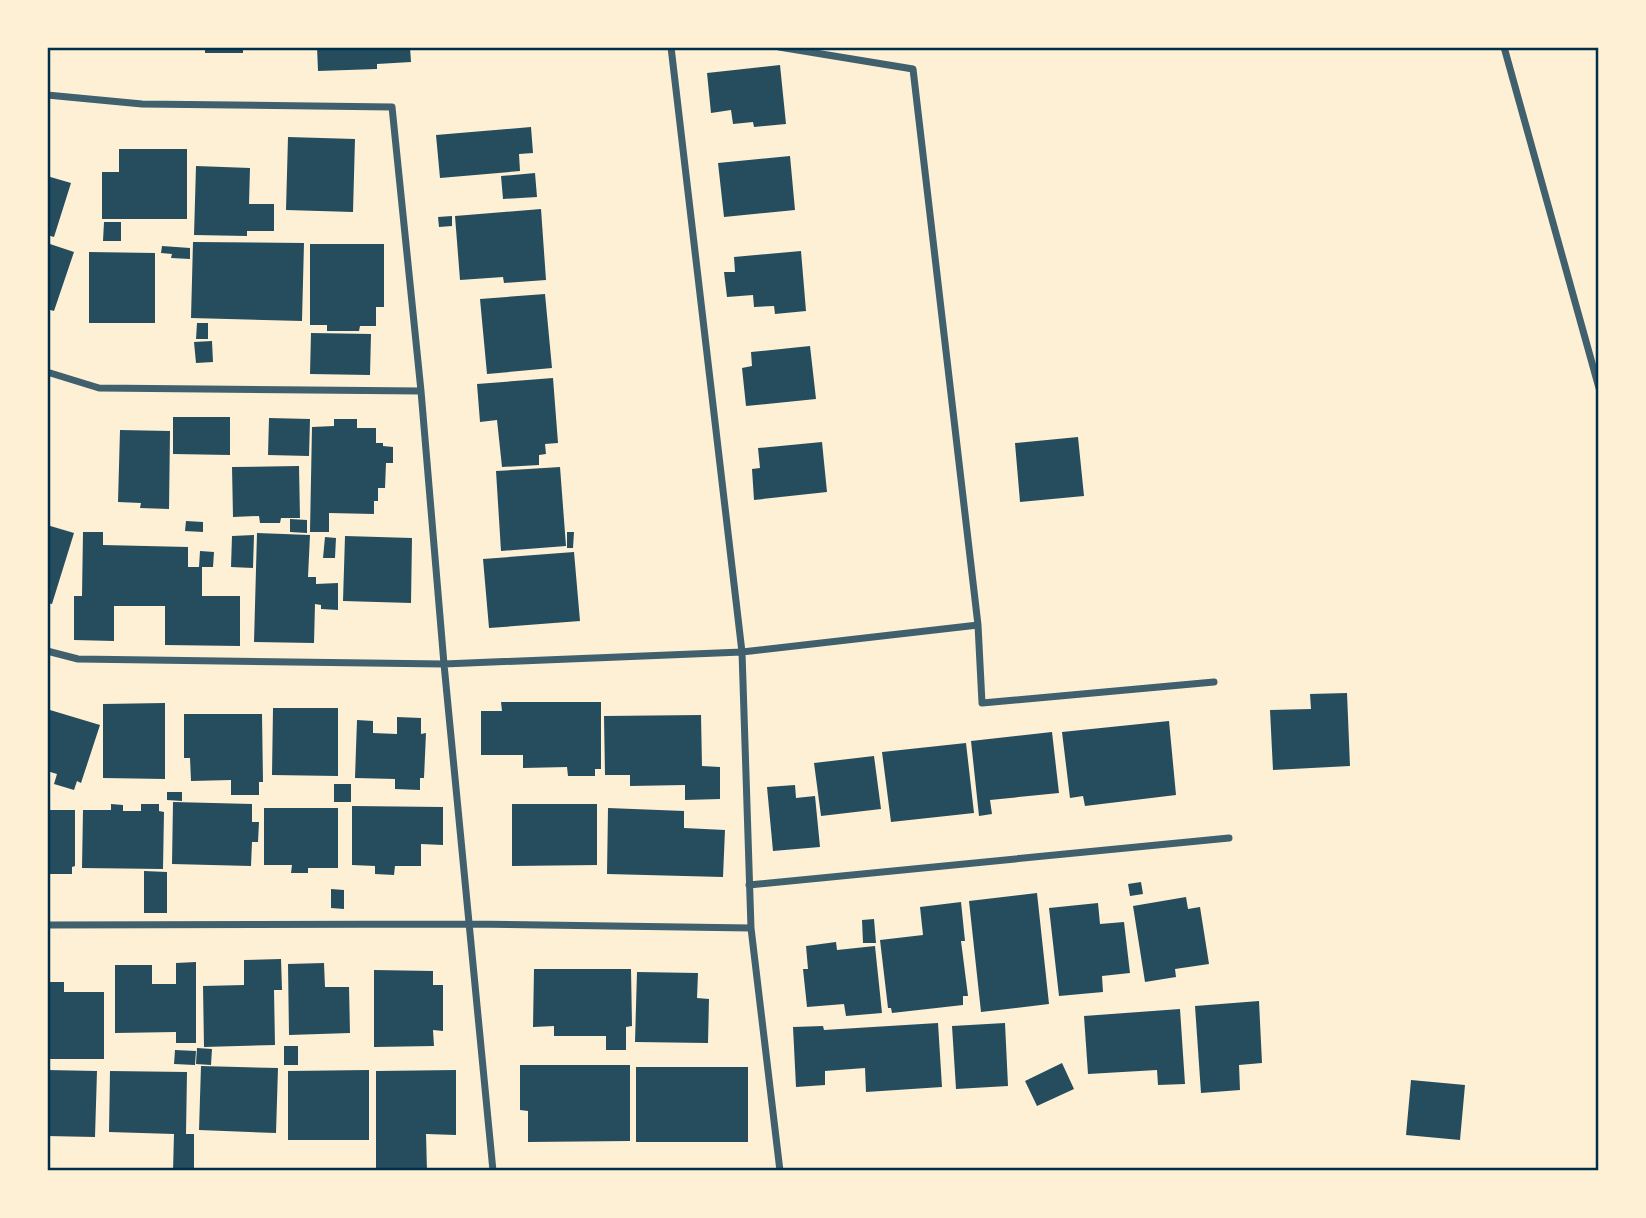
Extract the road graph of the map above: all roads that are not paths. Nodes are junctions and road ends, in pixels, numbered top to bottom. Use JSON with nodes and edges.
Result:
{"nodes":[{"id":1,"x":671,"y":47,"type":"edge"},
{"id":2,"x":779,"y":47,"type":"edge"},
{"id":3,"x":1504,"y":47,"type":"edge"},
{"id":4,"x":47,"y":95,"type":"edge"},
{"id":5,"x":47,"y":372,"type":"edge"},
{"id":6,"x":1599,"y":388,"type":"edge"},
{"id":7,"x":421,"y":391,"type":"junction"},
{"id":8,"x":978,"y":625,"type":"junction"},
{"id":9,"x":47,"y":651,"type":"edge"},
{"id":10,"x":742,"y":652,"type":"junction"},
{"id":11,"x":444,"y":664,"type":"junction"},
{"id":12,"x":1214,"y":682,"type":"dead end"},
{"id":13,"x":1229,"y":838,"type":"dead end"},
{"id":14,"x":749,"y":886,"type":"junction"},
{"id":15,"x":47,"y":925,"type":"edge"},
{"id":16,"x":470,"y":925,"type":"junction"},
{"id":17,"x":751,"y":928,"type":"junction"},
{"id":18,"x":493,"y":1171,"type":"edge"},
{"id":19,"x":780,"y":1171,"type":"edge"}],
"edges":[{"from":1,"to":10,"type":"street"},
{"from":2,"to":8,"type":"street"},
{"from":3,"to":6,"type":"street"},
{"from":4,"to":7,"type":"street"},
{"from":5,"to":7,"type":"street"},
{"from":7,"to":11,"type":"street"},
{"from":8,"to":10,"type":"street"},
{"from":8,"to":12,"type":"street"},
{"from":9,"to":11,"type":"street"},
{"from":10,"to":11,"type":"street"},
{"from":10,"to":14,"type":"street"},
{"from":11,"to":16,"type":"street"},
{"from":13,"to":14,"type":"street"},
{"from":14,"to":17,"type":"street"},
{"from":15,"to":16,"type":"street"},
{"from":16,"to":17,"type":"street"},
{"from":16,"to":18,"type":"street"},
{"from":17,"to":19,"type":"street"}]}
